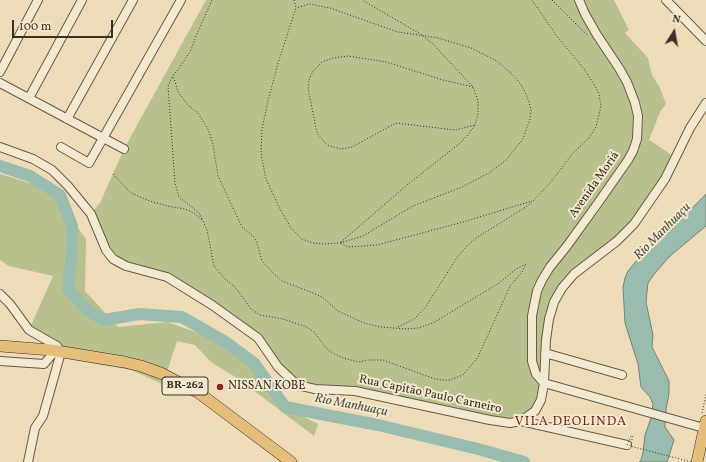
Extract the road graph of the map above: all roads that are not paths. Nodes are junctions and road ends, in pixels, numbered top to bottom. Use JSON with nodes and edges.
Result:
{"nodes":[{"id":1,"x":38,"y":0,"type":"edge"},
{"id":2,"x":82,"y":0,"type":"edge"},
{"id":3,"x":133,"y":0,"type":"edge"},
{"id":4,"x":181,"y":0,"type":"edge"},
{"id":5,"x":579,"y":0,"type":"edge"},
{"id":6,"x":666,"y":0,"type":"edge"},
{"id":7,"x":706,"y":41,"type":"edge"},
{"id":8,"x":0,"y":72,"type":"edge"},
{"id":9,"x":0,"y":83,"type":"edge"},
{"id":10,"x":29,"y":98,"type":"junction"},
{"id":11,"x":706,"y":103,"type":"edge"},
{"id":12,"x":67,"y":119,"type":"junction"},
{"id":13,"x":104,"y":138,"type":"junction"},
{"id":14,"x":0,"y":147,"type":"edge"},
{"id":15,"x":61,"y":147,"type":"dead end"},
{"id":16,"x":124,"y":149,"type":"dead end"},
{"id":17,"x":0,"y":294,"type":"edge"},
{"id":18,"x":0,"y":344,"type":"edge"},
{"id":19,"x":58,"y":351,"type":"junction"},
{"id":20,"x":546,"y":353,"type":"junction"},
{"id":21,"x":0,"y":360,"type":"edge"},
{"id":22,"x":622,"y":375,"type":"dead end"},
{"id":23,"x":544,"y":383,"type":"junction"},
{"id":24,"x":521,"y":421,"type":"junction"},
{"id":25,"x":705,"y":425,"type":"edge"},
{"id":26,"x":627,"y":445,"type":"road end"},
{"id":27,"x":28,"y":462,"type":"edge"},
{"id":28,"x":291,"y":462,"type":"edge"},
{"id":29,"x":697,"y":462,"type":"edge"}],
"edges":[{"from":1,"to":8,"type":"street"},
{"from":2,"to":10,"type":"street"},
{"from":3,"to":12,"type":"street"},
{"from":4,"to":13,"type":"street"},
{"from":5,"to":23,"type":"street","name":"Avenida Moriá"},
{"from":6,"to":7,"type":"street"},
{"from":9,"to":10,"type":"street"},
{"from":10,"to":12,"type":"street"},
{"from":11,"to":20,"type":"street"},
{"from":12,"to":13,"type":"street"},
{"from":13,"to":15,"type":"street"},
{"from":13,"to":16,"type":"street"},
{"from":14,"to":24,"type":"street","name":"Rua Capitão Paulo Carneiro"},
{"from":17,"to":19,"type":"street"},
{"from":18,"to":19,"type":"highway","number":"BR-262"},
{"from":19,"to":21,"type":"street"},
{"from":19,"to":27,"type":"street"},
{"from":19,"to":28,"type":"highway","number":"BR-262"},
{"from":20,"to":22,"type":"street"},
{"from":20,"to":23,"type":"street"},
{"from":23,"to":24,"type":"street"},
{"from":23,"to":25,"type":"street"},
{"from":24,"to":26,"type":"street","name":"Rua Capitão Paulo Carneiro"},
{"from":25,"to":29,"type":"highway"}]}
